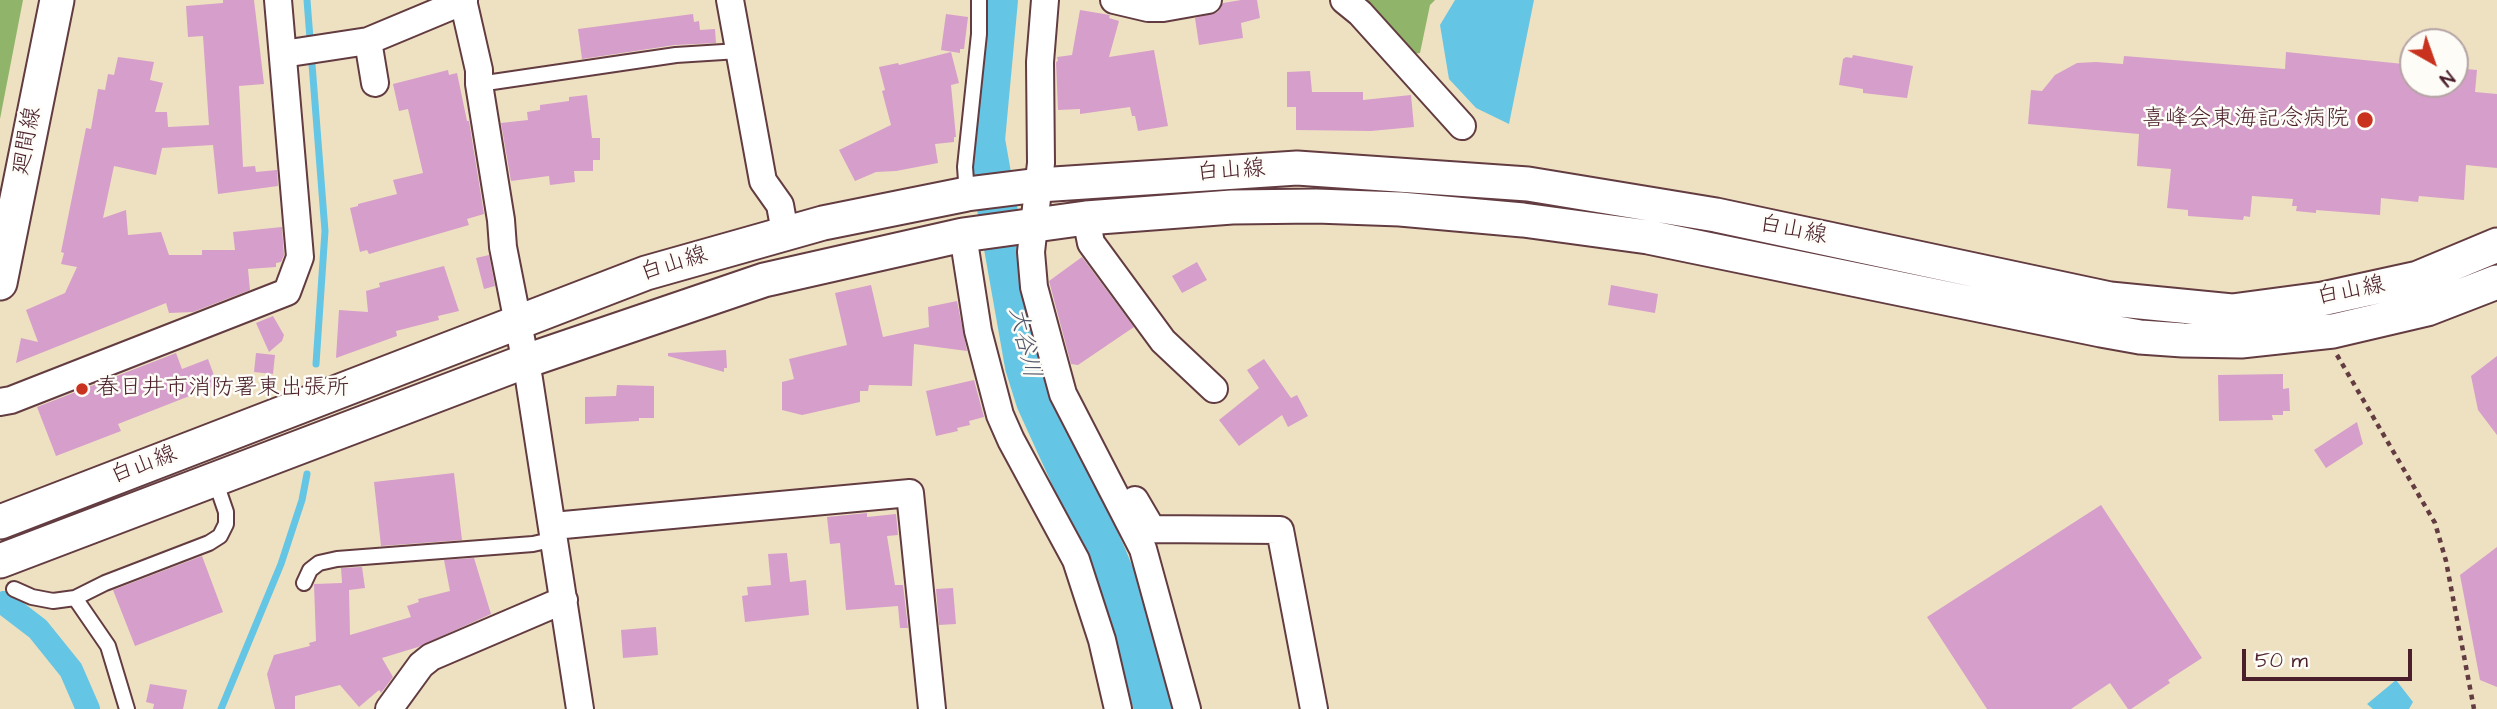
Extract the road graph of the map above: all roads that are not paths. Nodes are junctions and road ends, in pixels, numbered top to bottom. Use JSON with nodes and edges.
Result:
{"nodes":[{"id":1,"x":57,"y":0,"type":"edge"},
{"id":2,"x":278,"y":0,"type":"edge"},
{"id":3,"x":730,"y":0,"type":"edge"},
{"id":4,"x":979,"y":0,"type":"edge"},
{"id":5,"x":1045,"y":0,"type":"edge"},
{"id":6,"x":1114,"y":0,"type":"edge"},
{"id":7,"x":1208,"y":0,"type":"edge"},
{"id":8,"x":1344,"y":0,"type":"edge"},
{"id":9,"x":463,"y":1,"type":"edge"},
{"id":10,"x":368,"y":41,"type":"junction"},
{"id":11,"x":302,"y":51,"type":"junction"},
{"id":12,"x":739,"y":51,"type":"junction"},
{"id":13,"x":376,"y":83,"type":"dead end"},
{"id":14,"x":479,"y":85,"type":"junction"},
{"id":15,"x":1462,"y":126,"type":"dead end"},
{"id":16,"x":1033,"y":186,"type":"junction"},
{"id":17,"x":970,"y":194,"type":"junction"},
{"id":18,"x":1086,"y":218,"type":"junction"},
{"id":19,"x":1030,"y":225,"type":"junction"},
{"id":20,"x":785,"y":232,"type":"junction"},
{"id":21,"x":968,"y":234,"type":"junction"},
{"id":22,"x":2497,"y":245,"type":"edge"},
{"id":23,"x":2497,"y":282,"type":"edge"},
{"id":24,"x":0,"y":283,"type":"edge"},
{"id":25,"x":516,"y":322,"type":"junction"},
{"id":26,"x":526,"y":361,"type":"junction"},
{"id":27,"x":1214,"y":389,"type":"dead end"},
{"id":28,"x":0,"y":402,"type":"edge"},
{"id":29,"x":1086,"y":440,"type":"junction"},
{"id":30,"x":215,"y":480,"type":"junction"},
{"id":31,"x":0,"y":522,"type":"edge"},
{"id":32,"x":554,"y":532,"type":"junction"},
{"id":33,"x":7,"y":575,"type":"edge"},
{"id":34,"x":304,"y":583,"type":"dead end"},
{"id":35,"x":75,"y":598,"type":"junction"},
{"id":36,"x":564,"y":600,"type":"junction"},
{"id":37,"x":127,"y":709,"type":"edge"},
{"id":38,"x":389,"y":709,"type":"edge"},
{"id":39,"x":580,"y":709,"type":"edge"},
{"id":40,"x":932,"y":709,"type":"edge"},
{"id":41,"x":1118,"y":709,"type":"edge"},
{"id":42,"x":1186,"y":709,"type":"edge"},
{"id":43,"x":1314,"y":709,"type":"edge"}],
"edges":[{"from":1,"to":24,"type":"street","name":"廻間線"},
{"from":2,"to":11,"type":"street"},
{"from":3,"to":12,"type":"street"},
{"from":4,"to":17,"type":"lane"},
{"from":5,"to":16,"type":"street"},
{"from":6,"to":7,"type":"street"},
{"from":8,"to":15,"type":"street"},
{"from":9,"to":10,"type":"street"},
{"from":9,"to":14,"type":"street"},
{"from":10,"to":11,"type":"street"},
{"from":10,"to":13,"type":"street"},
{"from":11,"to":28,"type":"street"},
{"from":12,"to":14,"type":"lane"},
{"from":12,"to":20,"type":"street"},
{"from":14,"to":25,"type":"street"},
{"from":16,"to":17,"type":"street","name":"白山線"},
{"from":16,"to":19,"type":"street"},
{"from":16,"to":22,"type":"street","name":"白山線"},
{"from":17,"to":20,"type":"street","name":"白山線"},
{"from":18,"to":19,"type":"street","name":"白山線"},
{"from":18,"to":23,"type":"street","name":"白山線"},
{"from":18,"to":27,"type":"street"},
{"from":19,"to":21,"type":"street","name":"白山線"},
{"from":19,"to":29,"type":"street"},
{"from":20,"to":25,"type":"street","name":"白山線"},
{"from":21,"to":26,"type":"street","name":"白山線"},
{"from":21,"to":41,"type":"street"},
{"from":25,"to":26,"type":"street"},
{"from":25,"to":31,"type":"street","name":"白山線"},
{"from":26,"to":30,"type":"street","name":"白山線"},
{"from":26,"to":32,"type":"street"},
{"from":29,"to":42,"type":"street"},
{"from":29,"to":43,"type":"street"},
{"from":30,"to":33,"type":"street","name":"白山線"},
{"from":30,"to":35,"type":"lane"},
{"from":32,"to":34,"type":"lane"},
{"from":32,"to":36,"type":"street"},
{"from":32,"to":40,"type":"street"},
{"from":33,"to":35,"type":"lane"},
{"from":35,"to":37,"type":"lane"},
{"from":36,"to":38,"type":"street"},
{"from":36,"to":39,"type":"street"}]}
